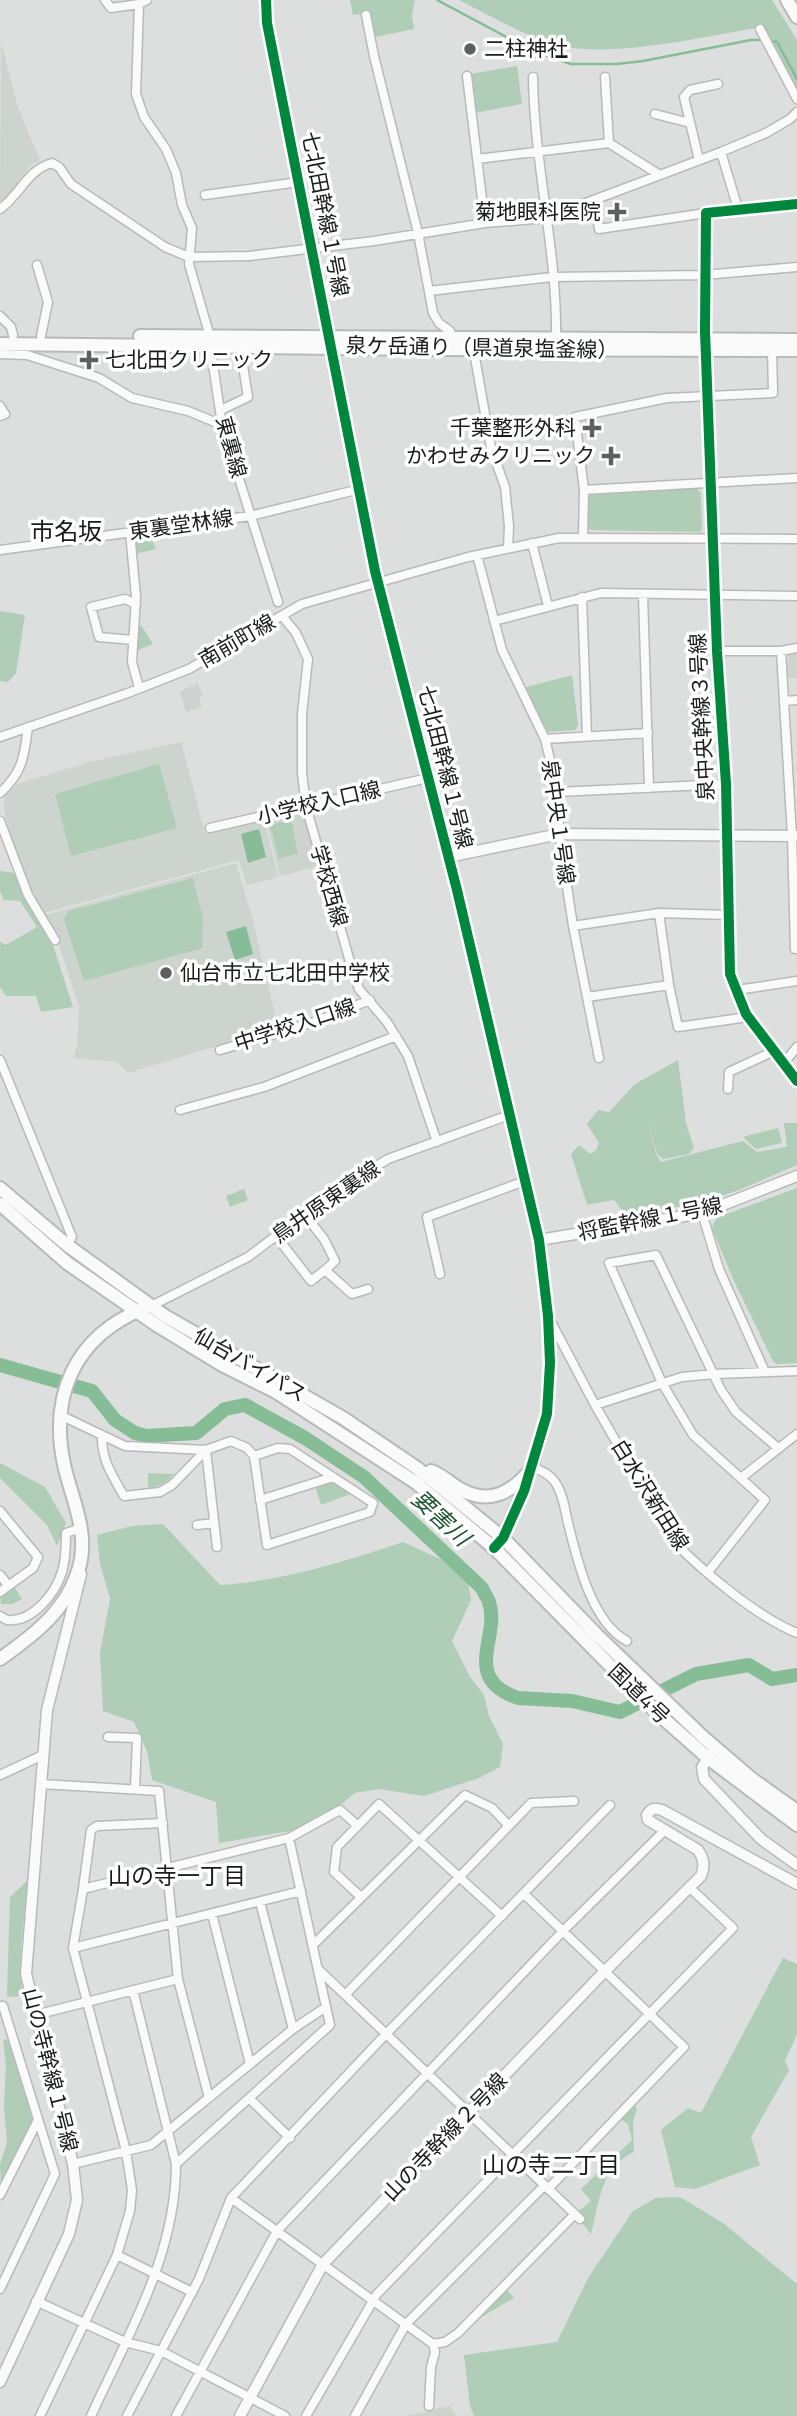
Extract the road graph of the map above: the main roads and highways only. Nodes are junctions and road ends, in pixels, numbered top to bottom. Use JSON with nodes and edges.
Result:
{"nodes":[{"id":1,"x":787,"y":0,"type":"edge"},
{"id":2,"x":797,"y":17,"type":"edge"},
{"id":3,"x":209,"y":338,"type":"junction"},
{"id":4,"x":706,"y":340,"type":"junction"},
{"id":5,"x":797,"y":341,"type":"edge"},
{"id":6,"x":330,"y":342,"type":"junction"},
{"id":7,"x":8,"y":343,"type":"edge"},
{"id":8,"x":471,"y":343,"type":"junction"},
{"id":9,"x":797,"y":350,"type":"edge"},
{"id":10,"x":0,"y":1188,"type":"edge"},
{"id":11,"x":0,"y":1204,"type":"edge"},
{"id":12,"x":151,"y":1306,"type":"junction"},
{"id":13,"x":137,"y":1311,"type":"junction"},
{"id":14,"x":417,"y":1468,"type":"junction"},
{"id":15,"x":533,"y":1468,"type":"road end"},
{"id":16,"x":503,"y":1538,"type":"joint"},
{"id":17,"x":494,"y":1548,"type":"joint"},
{"id":18,"x":0,"y":1659,"type":"edge"},
{"id":19,"x":662,"y":1708,"type":"junction"},
{"id":20,"x":712,"y":1753,"type":"junction"},
{"id":21,"x":797,"y":1811,"type":"edge"},
{"id":22,"x":797,"y":1825,"type":"edge"}],
"edges":[{"from":1,"to":2,"type":"main road"},
{"from":3,"to":6,"type":"main road"},
{"from":3,"to":6,"type":"main road","name":"泉ケ岳通り（県道泉塩釜線）"},
{"from":3,"to":7,"type":"main road","name":"泉ケ岳通り（県道泉塩釜線）"},
{"from":3,"to":7,"type":"main road"},
{"from":4,"to":5,"type":"main road"},
{"from":4,"to":8,"type":"main road"},
{"from":4,"to":9,"type":"main road"},
{"from":6,"to":8,"type":"main road","name":"泉ケ岳通り（県道泉塩釜線）"},
{"from":6,"to":8,"type":"main road"},
{"from":10,"to":12,"type":"main road","name":"仙台バイパス"},
{"from":11,"to":13,"type":"main road","name":"仙台バイパス"},
{"from":12,"to":13,"type":"main road"},
{"from":12,"to":14,"type":"main road","name":"仙台バイパス"},
{"from":13,"to":17,"type":"main road","name":"仙台バイパス"},
{"from":13,"to":18,"type":"main road"},
{"from":14,"to":15,"type":"main road"},
{"from":14,"to":16,"type":"main road","name":"仙台バイパス"},
{"from":16,"to":19,"type":"main road","name":"国道4号"},
{"from":17,"to":19,"type":"main road","name":"国道4号"},
{"from":19,"to":20,"type":"main road","name":"国道4号"},
{"from":20,"to":21,"type":"main road","name":"国道4号"},
{"from":20,"to":22,"type":"main road","name":"国道4号"}]}
